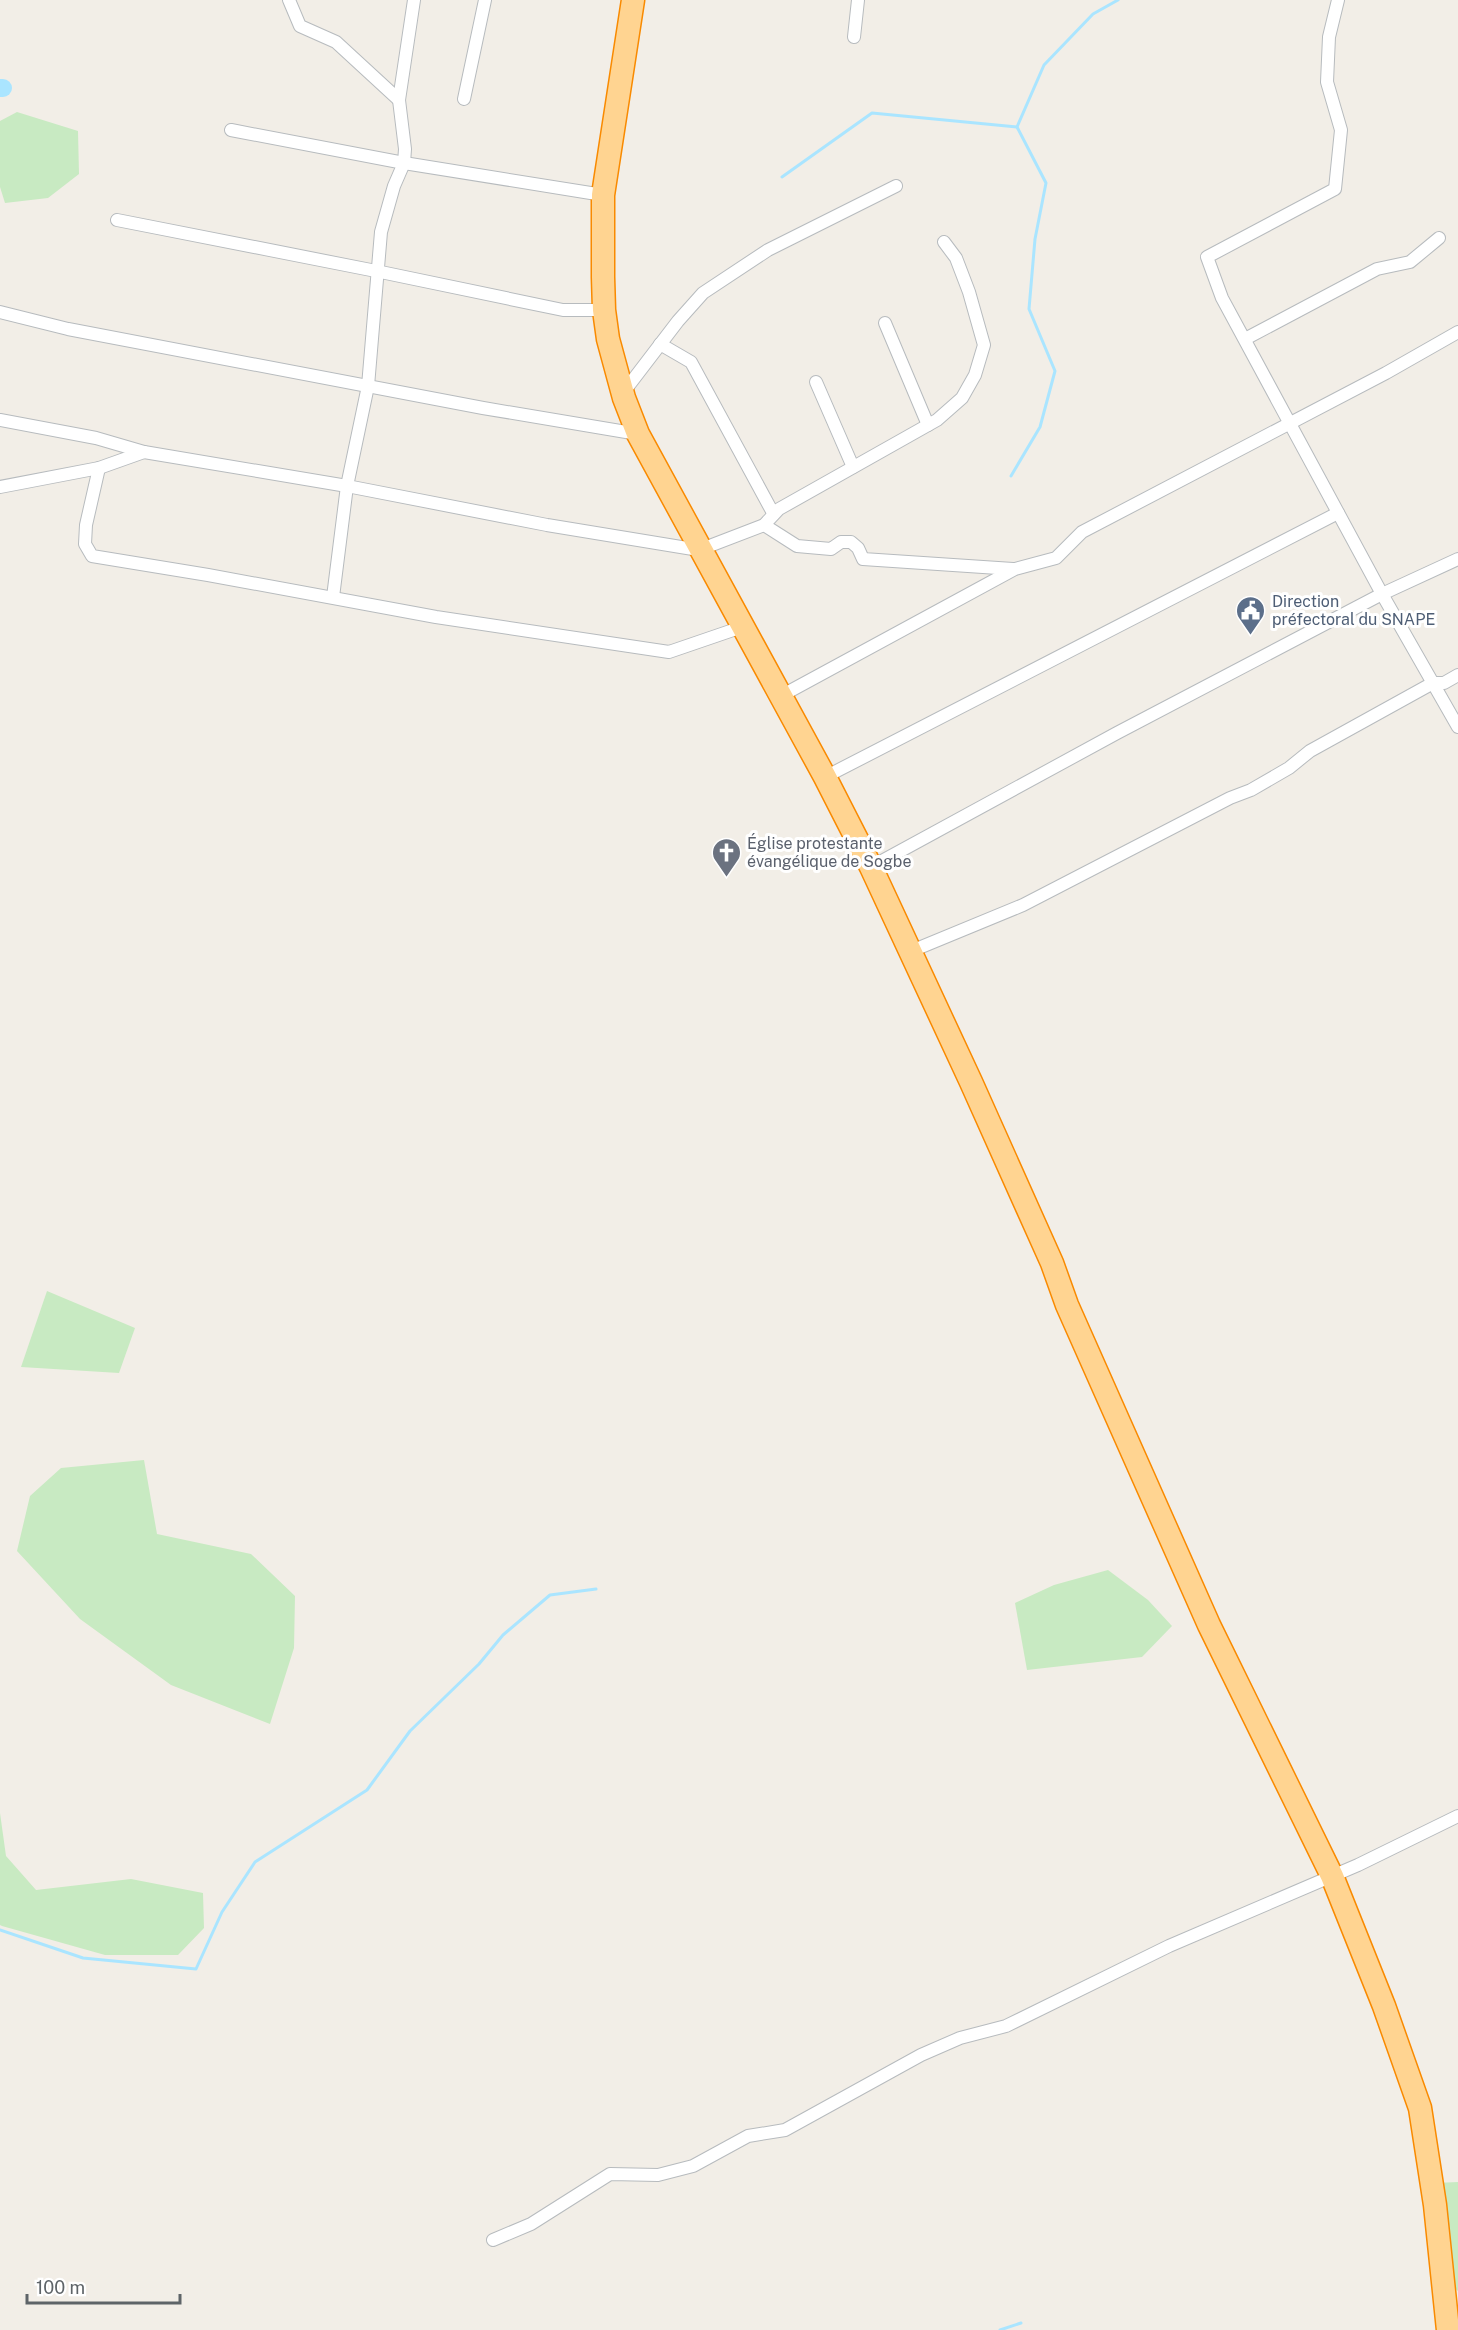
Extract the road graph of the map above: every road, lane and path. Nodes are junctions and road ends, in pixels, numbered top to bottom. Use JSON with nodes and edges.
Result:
{"nodes":[{"id":1,"x":289,"y":0,"type":"edge"},
{"id":2,"x":414,"y":0,"type":"edge"},
{"id":3,"x":485,"y":0,"type":"edge"},
{"id":4,"x":633,"y":0,"type":"edge"},
{"id":5,"x":858,"y":0,"type":"edge"},
{"id":6,"x":1338,"y":0,"type":"edge"},
{"id":7,"x":854,"y":37,"type":"dead end"},
{"id":8,"x":464,"y":99,"type":"dead end"},
{"id":9,"x":399,"y":100,"type":"junction"},
{"id":10,"x":231,"y":130,"type":"dead end"},
{"id":11,"x":405,"y":163,"type":"junction"},
{"id":12,"x":896,"y":186,"type":"dead end"},
{"id":13,"x":603,"y":195,"type":"junction"},
{"id":14,"x":117,"y":220,"type":"dead end"},
{"id":15,"x":1439,"y":238,"type":"dead end"},
{"id":16,"x":944,"y":242,"type":"dead end"},
{"id":17,"x":376,"y":271,"type":"junction"},
{"id":18,"x":604,"y":310,"type":"junction"},
{"id":19,"x":0,"y":312,"type":"edge"},
{"id":20,"x":885,"y":323,"type":"dead end"},
{"id":21,"x":1458,"y":332,"type":"edge"},
{"id":22,"x":1245,"y":339,"type":"junction"},
{"id":23,"x":660,"y":345,"type":"junction"},
{"id":24,"x":816,"y":382,"type":"dead end"},
{"id":25,"x":368,"y":386,"type":"junction"},
{"id":26,"x":624,"y":398,"type":"junction"},
{"id":27,"x":0,"y":420,"type":"edge"},
{"id":28,"x":1289,"y":424,"type":"junction"},
{"id":29,"x":928,"y":425,"type":"junction"},
{"id":30,"x":638,"y":434,"type":"junction"},
{"id":31,"x":144,"y":452,"type":"junction"},
{"id":32,"x":853,"y":467,"type":"junction"},
{"id":33,"x":99,"y":468,"type":"junction"},
{"id":34,"x":347,"y":486,"type":"junction"},
{"id":35,"x":0,"y":487,"type":"edge"},
{"id":36,"x":773,"y":513,"type":"junction"},
{"id":37,"x":1338,"y":513,"type":"junction"},
{"id":38,"x":764,"y":525,"type":"junction"},
{"id":39,"x":699,"y":550,"type":"junction"},
{"id":40,"x":1458,"y":559,"type":"edge"},
{"id":41,"x":1015,"y":569,"type":"junction"},
{"id":42,"x":1382,"y":594,"type":"junction"},
{"id":43,"x":333,"y":597,"type":"junction"},
{"id":44,"x":742,"y":627,"type":"junction"},
{"id":45,"x":1458,"y":675,"type":"edge"},
{"id":46,"x":1433,"y":683,"type":"junction"},
{"id":47,"x":779,"y":696,"type":"junction"},
{"id":48,"x":1458,"y":727,"type":"edge"},
{"id":49,"x":825,"y":777,"type":"junction"},
{"id":50,"x":871,"y":867,"type":"junction"},
{"id":51,"x":909,"y":952,"type":"junction"},
{"id":52,"x":1458,"y":1816,"type":"edge"},
{"id":53,"x":1332,"y":1876,"type":"junction"},
{"id":54,"x":493,"y":2240,"type":"dead end"},
{"id":55,"x":1448,"y":2330,"type":"edge"}],
"edges":[{"from":1,"to":9,"type":"street"},
{"from":2,"to":9,"type":"street"},
{"from":3,"to":8,"type":"street"},
{"from":4,"to":13,"type":"highway"},
{"from":5,"to":7,"type":"street"},
{"from":6,"to":22,"type":"street"},
{"from":9,"to":11,"type":"street"},
{"from":10,"to":11,"type":"street"},
{"from":11,"to":13,"type":"street"},
{"from":11,"to":17,"type":"street"},
{"from":12,"to":23,"type":"street"},
{"from":13,"to":18,"type":"highway"},
{"from":14,"to":17,"type":"street"},
{"from":15,"to":22,"type":"street"},
{"from":16,"to":29,"type":"street"},
{"from":17,"to":18,"type":"street"},
{"from":17,"to":25,"type":"street"},
{"from":18,"to":26,"type":"highway"},
{"from":19,"to":25,"type":"street"},
{"from":20,"to":29,"type":"street"},
{"from":21,"to":28,"type":"street"},
{"from":22,"to":28,"type":"street"},
{"from":23,"to":26,"type":"street"},
{"from":23,"to":36,"type":"street"},
{"from":24,"to":32,"type":"street"},
{"from":25,"to":30,"type":"street"},
{"from":25,"to":34,"type":"street"},
{"from":26,"to":30,"type":"highway"},
{"from":27,"to":31,"type":"street"},
{"from":28,"to":37,"type":"street"},
{"from":28,"to":41,"type":"street"},
{"from":29,"to":32,"type":"street"},
{"from":30,"to":39,"type":"highway"},
{"from":31,"to":33,"type":"street"},
{"from":31,"to":34,"type":"street"},
{"from":32,"to":36,"type":"street"},
{"from":33,"to":35,"type":"street"},
{"from":33,"to":43,"type":"street"},
{"from":34,"to":39,"type":"street"},
{"from":34,"to":43,"type":"street"},
{"from":36,"to":38,"type":"street"},
{"from":37,"to":42,"type":"street"},
{"from":37,"to":49,"type":"street"},
{"from":38,"to":39,"type":"street"},
{"from":38,"to":41,"type":"street"},
{"from":39,"to":44,"type":"highway"},
{"from":40,"to":42,"type":"street"},
{"from":41,"to":47,"type":"street"},
{"from":42,"to":46,"type":"street"},
{"from":42,"to":50,"type":"street"},
{"from":43,"to":44,"type":"street"},
{"from":44,"to":47,"type":"highway"},
{"from":45,"to":46,"type":"street"},
{"from":46,"to":48,"type":"street"},
{"from":46,"to":51,"type":"street"},
{"from":47,"to":49,"type":"highway"},
{"from":49,"to":50,"type":"highway"},
{"from":50,"to":51,"type":"highway"},
{"from":51,"to":53,"type":"highway"},
{"from":52,"to":53,"type":"street"},
{"from":53,"to":54,"type":"street"},
{"from":53,"to":55,"type":"highway"}]}
